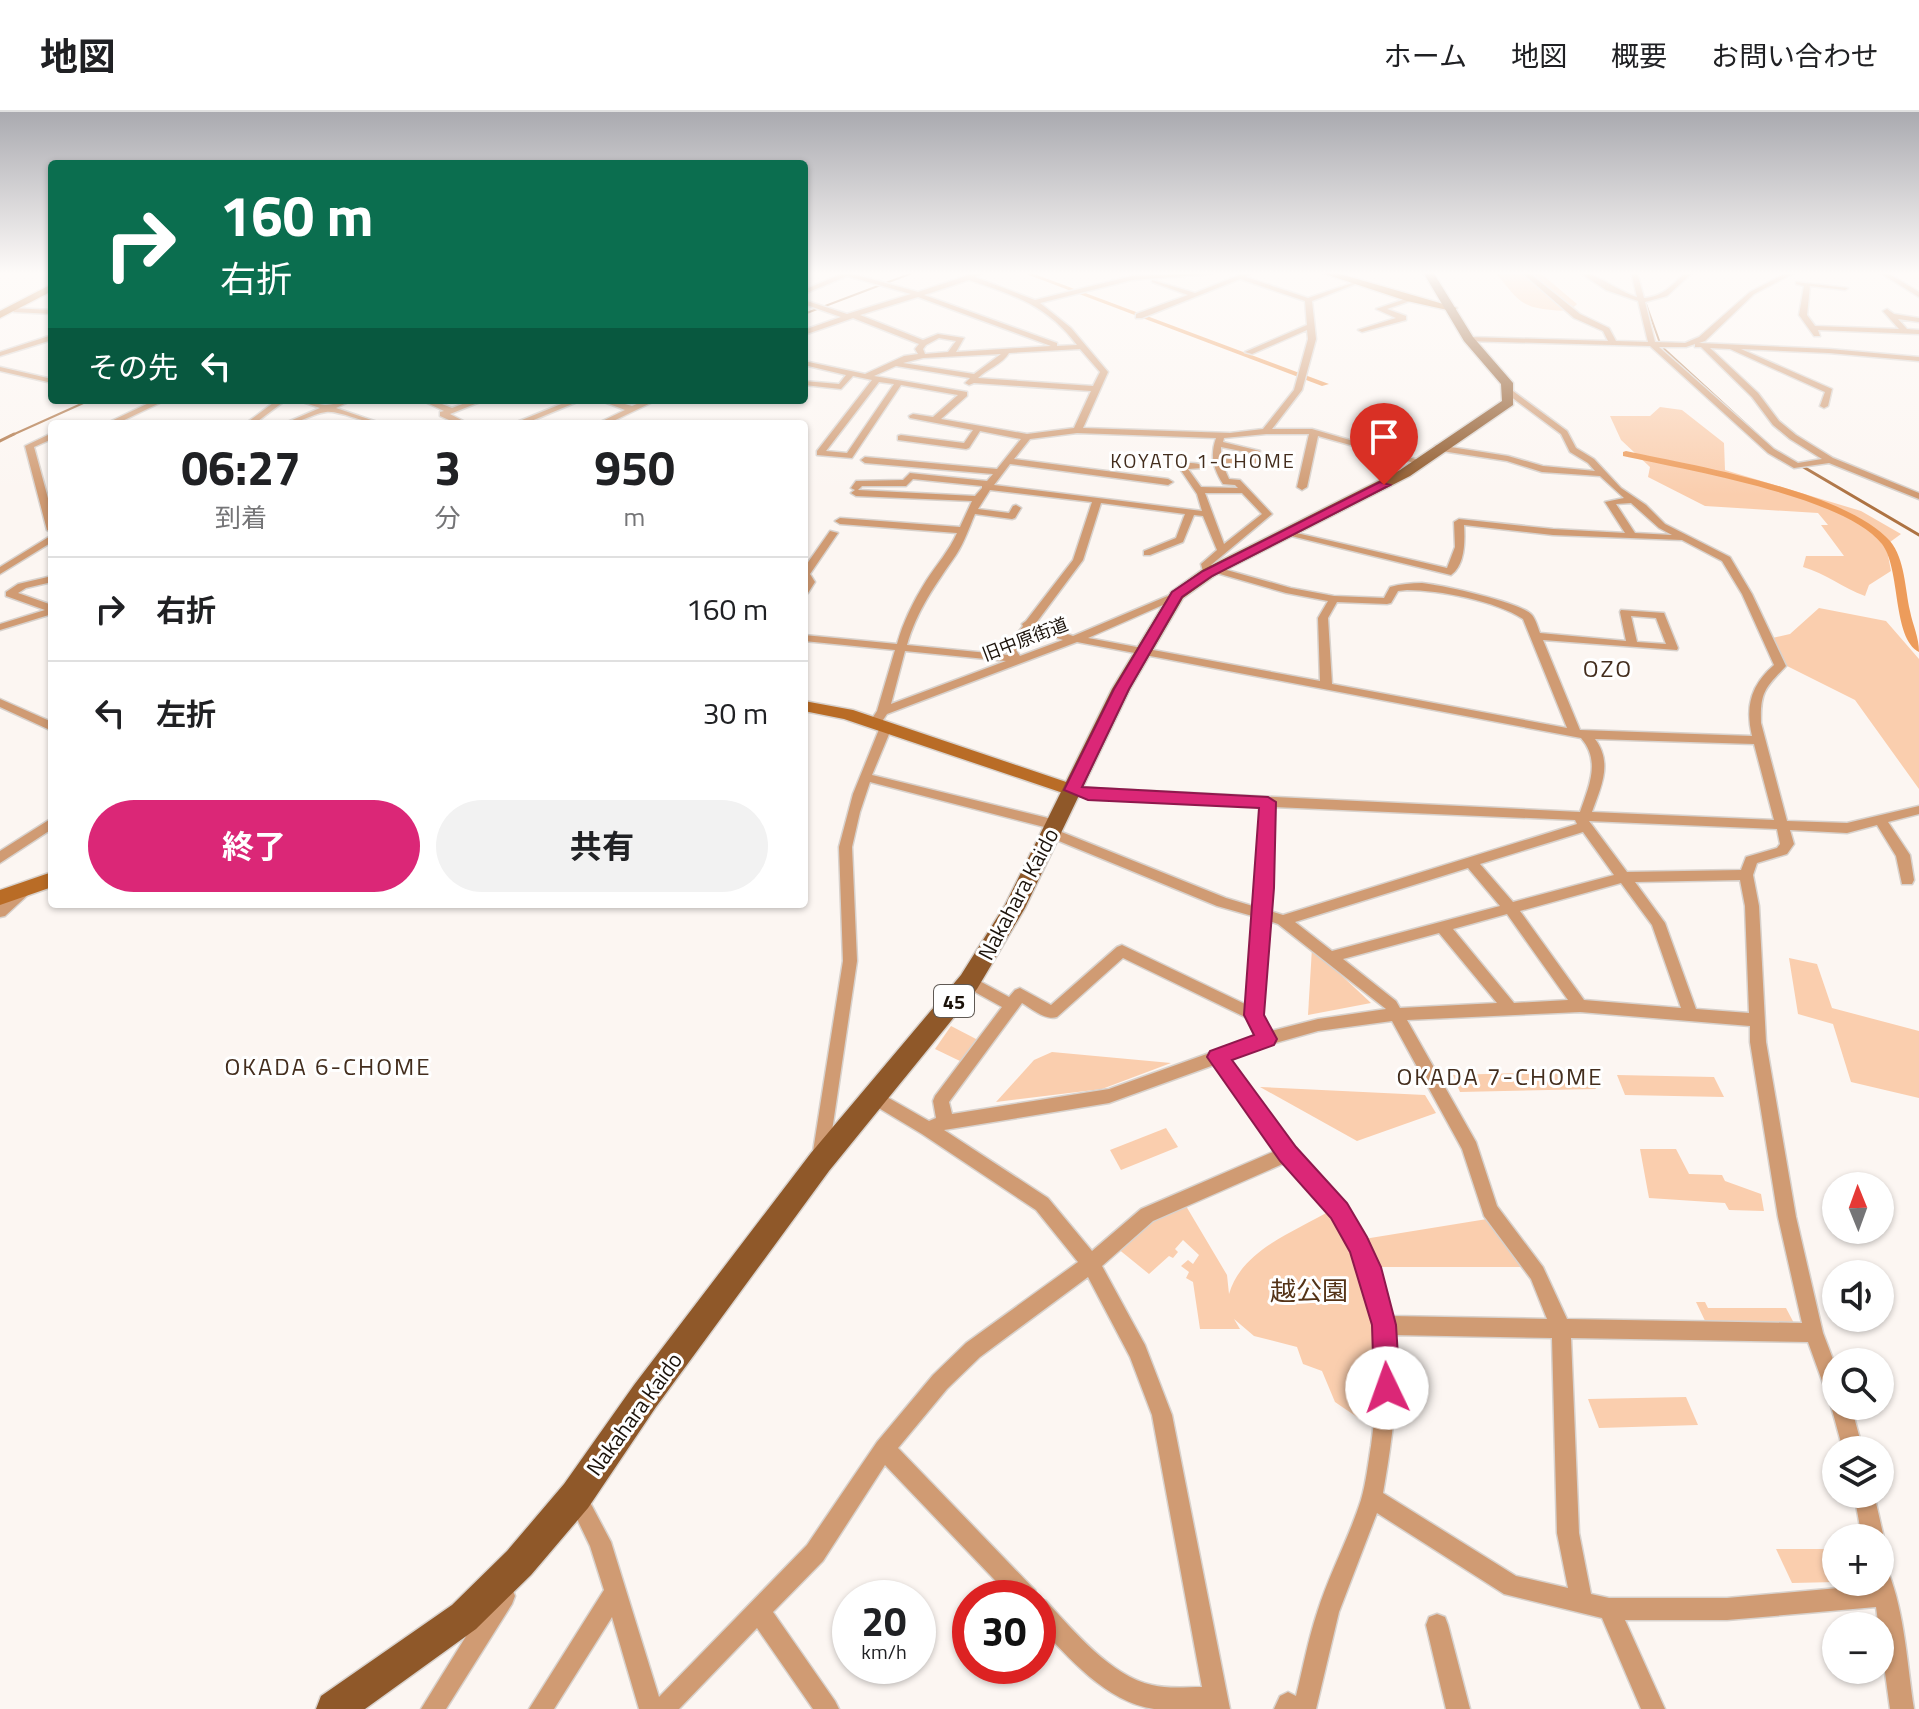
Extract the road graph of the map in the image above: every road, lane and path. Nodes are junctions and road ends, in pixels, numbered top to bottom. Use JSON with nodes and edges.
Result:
{"nodes":[{"id":1,"x":24,"y":347,"type":"edge"},
{"id":2,"x":921,"y":347,"type":"edge"},
{"id":3,"x":956,"y":347,"type":"edge"},
{"id":4,"x":1062,"y":347,"type":"joint"},
{"id":5,"x":1081,"y":347,"type":"joint"},
{"id":6,"x":1262,"y":347,"type":"edge"},
{"id":7,"x":1310,"y":347,"type":"edge"},
{"id":8,"x":1475,"y":347,"type":"edge"},
{"id":9,"x":1660,"y":347,"type":"edge"},
{"id":10,"x":1705,"y":347,"type":"edge"},
{"id":11,"x":1728,"y":347,"type":"edge"},
{"id":12,"x":1738,"y":347,"type":"edge"},
{"id":13,"x":1826,"y":347,"type":"edge"},
{"id":14,"x":1006,"y":350,"type":"junction"},
{"id":15,"x":1829,"y":351,"type":"junction"},
{"id":16,"x":1249,"y":352,"type":"dead end"},
{"id":17,"x":951,"y":353,"type":"junction"},
{"id":18,"x":0,"y":354,"type":"edge"},
{"id":19,"x":923,"y":356,"type":"junction"},
{"id":20,"x":1919,"y":359,"type":"edge"},
{"id":21,"x":808,"y":364,"type":"edge"},
{"id":22,"x":894,"y":364,"type":"junction"},
{"id":23,"x":815,"y":366,"type":"junction"},
{"id":24,"x":0,"y":369,"type":"edge"},
{"id":25,"x":851,"y":374,"type":"junction"},
{"id":26,"x":808,"y":376,"type":"edge"},
{"id":27,"x":866,"y":377,"type":"junction"},
{"id":28,"x":973,"y":378,"type":"junction"},
{"id":29,"x":877,"y":379,"type":"junction"},
{"id":30,"x":48,"y":380,"type":"edge"},
{"id":31,"x":808,"y":383,"type":"edge"},
{"id":32,"x":899,"y":383,"type":"junction"},
{"id":33,"x":1095,"y":389,"type":"junction"},
{"id":34,"x":961,"y":393,"type":"junction"},
{"id":35,"x":1510,"y":393,"type":"junction"},
{"id":36,"x":149,"y":404,"type":"edge"},
{"id":37,"x":276,"y":404,"type":"edge"},
{"id":38,"x":316,"y":404,"type":"edge"},
{"id":39,"x":336,"y":404,"type":"edge"},
{"id":40,"x":435,"y":404,"type":"edge"},
{"id":41,"x":470,"y":404,"type":"edge"},
{"id":42,"x":568,"y":404,"type":"edge"},
{"id":43,"x":616,"y":404,"type":"edge"},
{"id":44,"x":644,"y":404,"type":"edge"},
{"id":45,"x":1824,"y":406,"type":"dead end"},
{"id":46,"x":327,"y":407,"type":"junction"},
{"id":47,"x":632,"y":409,"type":"junction"},
{"id":48,"x":452,"y":411,"type":"junction"},
{"id":49,"x":847,"y":414,"type":"junction"},
{"id":50,"x":541,"y":415,"type":"junction"},
{"id":51,"x":913,"y":416,"type":"dead end"},
{"id":52,"x":874,"y":417,"type":"junction"},
{"id":53,"x":117,"y":420,"type":"edge"},
{"id":54,"x":254,"y":420,"type":"edge"},
{"id":55,"x":296,"y":420,"type":"edge"},
{"id":56,"x":367,"y":420,"type":"edge"},
{"id":57,"x":456,"y":420,"type":"edge"},
{"id":58,"x":527,"y":420,"type":"edge"},
{"id":59,"x":548,"y":420,"type":"edge"},
{"id":60,"x":609,"y":420,"type":"edge"},
{"id":61,"x":935,"y":420,"type":"junction"},
{"id":62,"x":949,"y":423,"type":"junction"},
{"id":63,"x":978,"y":428,"type":"junction"},
{"id":64,"x":1077,"y":430,"type":"junction"},
{"id":65,"x":1266,"y":431,"type":"junction"},
{"id":66,"x":1314,"y":433,"type":"junction"},
{"id":67,"x":1027,"y":437,"type":"junction"},
{"id":68,"x":48,"y":438,"type":"edge"},
{"id":69,"x":901,"y":438,"type":"dead end"},
{"id":70,"x":1220,"y":440,"type":"junction"},
{"id":71,"x":936,"y":442,"type":"junction"},
{"id":72,"x":1428,"y":454,"type":"junction"},
{"id":73,"x":865,"y":460,"type":"dead end"},
{"id":74,"x":1216,"y":460,"type":"junction"},
{"id":75,"x":1830,"y":460,"type":"junction"},
{"id":76,"x":1006,"y":461,"type":"junction"},
{"id":77,"x":1199,"y":466,"type":"dead end"},
{"id":78,"x":996,"y":472,"type":"junction"},
{"id":79,"x":1603,"y":474,"type":"junction"},
{"id":80,"x":1168,"y":482,"type":"dead end"},
{"id":81,"x":1242,"y":485,"type":"junction"},
{"id":82,"x":987,"y":486,"type":"junction"},
{"id":83,"x":1302,"y":487,"type":"dead end"},
{"id":84,"x":1200,"y":490,"type":"junction"},
{"id":85,"x":1919,"y":496,"type":"edge"},
{"id":86,"x":978,"y":499,"type":"junction"},
{"id":87,"x":1097,"y":500,"type":"junction"},
{"id":88,"x":1633,"y":500,"type":"junction"},
{"id":89,"x":971,"y":511,"type":"junction"},
{"id":90,"x":1190,"y":512,"type":"junction"},
{"id":91,"x":1207,"y":514,"type":"junction"},
{"id":92,"x":48,"y":515,"type":"edge"},
{"id":93,"x":1013,"y":515,"type":"dead end"},
{"id":94,"x":840,"y":521,"type":"dead end"},
{"id":95,"x":961,"y":530,"type":"junction"},
{"id":96,"x":833,"y":533,"type":"dead end"},
{"id":97,"x":1288,"y":534,"type":"junction"},
{"id":98,"x":1632,"y":536,"type":"junction"},
{"id":99,"x":1682,"y":538,"type":"junction"},
{"id":100,"x":48,"y":541,"type":"edge"},
{"id":101,"x":1147,"y":553,"type":"dead end"},
{"id":102,"x":1216,"y":565,"type":"junction"},
{"id":103,"x":808,"y":570,"type":"edge"},
{"id":104,"x":0,"y":571,"type":"edge"},
{"id":105,"x":1451,"y":572,"type":"junction"},
{"id":106,"x":48,"y":580,"type":"edge"},
{"id":107,"x":1441,"y":590,"type":"junction"},
{"id":108,"x":1177,"y":595,"type":"junction"},
{"id":109,"x":1334,"y":599,"type":"junction"},
{"id":110,"x":48,"y":608,"type":"edge"},
{"id":111,"x":48,"y":611,"type":"edge"},
{"id":112,"x":1027,"y":624,"type":"junction"},
{"id":113,"x":0,"y":627,"type":"edge"},
{"id":114,"x":1536,"y":636,"type":"junction"},
{"id":115,"x":808,"y":638,"type":"edge"},
{"id":116,"x":1075,"y":640,"type":"junction"},
{"id":117,"x":1632,"y":644,"type":"junction"},
{"id":118,"x":901,"y":647,"type":"junction"},
{"id":119,"x":1143,"y":653,"type":"junction"},
{"id":120,"x":1018,"y":660,"type":"junction"},
{"id":121,"x":1326,"y":686,"type":"junction"},
{"id":122,"x":0,"y":703,"type":"edge"},
{"id":123,"x":808,"y":707,"type":"edge"},
{"id":124,"x":881,"y":720,"type":"junction"},
{"id":125,"x":48,"y":725,"type":"edge"},
{"id":126,"x":1580,"y":733,"type":"junction"},
{"id":127,"x":1759,"y":740,"type":"junction"},
{"id":128,"x":865,"y":777,"type":"junction"},
{"id":129,"x":1072,"y":790,"type":"junction"},
{"id":130,"x":1268,"y":802,"type":"junction"},
{"id":131,"x":1919,"y":810,"type":"edge"},
{"id":132,"x":1583,"y":820,"type":"junction"},
{"id":133,"x":1880,"y":820,"type":"junction"},
{"id":134,"x":1785,"y":824,"type":"junction"},
{"id":135,"x":48,"y":826,"type":"edge"},
{"id":136,"x":1057,"y":830,"type":"junction"},
{"id":137,"x":0,"y":858,"type":"edge"},
{"id":138,"x":1471,"y":862,"type":"junction"},
{"id":139,"x":1746,"y":875,"type":"junction"},
{"id":140,"x":1624,"y":877,"type":"junction"},
{"id":141,"x":48,"y":880,"type":"edge"},
{"id":142,"x":1907,"y":880,"type":"dead end"},
{"id":143,"x":25,"y":889,"type":"junction"},
{"id":144,"x":0,"y":898,"type":"edge"},
{"id":145,"x":1510,"y":908,"type":"junction"},
{"id":146,"x":0,"y":912,"type":"edge"},
{"id":147,"x":1263,"y":915,"type":"junction"},
{"id":148,"x":1283,"y":920,"type":"junction"},
{"id":149,"x":1442,"y":926,"type":"junction"},
{"id":150,"x":1331,"y":957,"type":"junction"},
{"id":151,"x":969,"y":982,"type":"junction"},
{"id":152,"x":1011,"y":1005,"type":"junction"},
{"id":153,"x":1580,"y":1006,"type":"junction"},
{"id":154,"x":1511,"y":1010,"type":"junction"},
{"id":155,"x":1397,"y":1014,"type":"junction"},
{"id":156,"x":1254,"y":1015,"type":"junction"},
{"id":157,"x":1691,"y":1016,"type":"junction"},
{"id":158,"x":1755,"y":1020,"type":"junction"},
{"id":159,"x":1267,"y":1039,"type":"junction"},
{"id":160,"x":1217,"y":1057,"type":"junction"},
{"id":161,"x":873,"y":1096,"type":"junction"},
{"id":162,"x":936,"y":1126,"type":"junction"},
{"id":163,"x":1288,"y":1154,"type":"junction"},
{"id":164,"x":820,"y":1162,"type":"junction"},
{"id":165,"x":1091,"y":1264,"type":"junction"},
{"id":166,"x":1384,"y":1325,"type":"junction"},
{"id":167,"x":1561,"y":1328,"type":"junction"},
{"id":168,"x":1814,"y":1333,"type":"junction"},
{"id":169,"x":1822,"y":1355,"type":"edge"},
{"id":170,"x":884,"y":1449,"type":"junction"},
{"id":171,"x":576,"y":1496,"type":"junction"},
{"id":172,"x":1372,"y":1498,"type":"junction"},
{"id":173,"x":519,"y":1563,"type":"junction"},
{"id":174,"x":1010,"y":1580,"type":"edge"},
{"id":175,"x":616,"y":1591,"type":"junction"},
{"id":176,"x":1822,"y":1595,"type":"edge"},
{"id":177,"x":1883,"y":1596,"type":"edge"},
{"id":178,"x":1581,"y":1601,"type":"junction"},
{"id":179,"x":1609,"y":1609,"type":"junction"},
{"id":180,"x":759,"y":1612,"type":"junction"},
{"id":181,"x":1437,"y":1625,"type":"dead end"},
{"id":182,"x":1056,"y":1628,"type":"edge"},
{"id":183,"x":1217,"y":1704,"type":"edge"},
{"id":184,"x":334,"y":1709,"type":"edge"},
{"id":185,"x":433,"y":1709,"type":"edge"},
{"id":186,"x":541,"y":1709,"type":"edge"},
{"id":187,"x":651,"y":1709,"type":"edge"},
{"id":188,"x":663,"y":1709,"type":"edge"},
{"id":189,"x":827,"y":1709,"type":"edge"},
{"id":190,"x":1286,"y":1709,"type":"edge"},
{"id":191,"x":1302,"y":1709,"type":"edge"},
{"id":192,"x":1458,"y":1709,"type":"edge"},
{"id":193,"x":1653,"y":1709,"type":"edge"},
{"id":194,"x":1902,"y":1709,"type":"edge"}],
"edges":[{"from":1,"to":18,"type":"street"},
{"from":2,"to":19,"type":"street"},
{"from":3,"to":17,"type":"street"},
{"from":4,"to":5,"type":"street"},
{"from":4,"to":14,"type":"street"},
{"from":5,"to":33,"type":"street"},
{"from":6,"to":16,"type":"street"},
{"from":7,"to":65,"type":"street"},
{"from":8,"to":35,"type":"main road"},
{"from":9,"to":75,"type":"street"},
{"from":10,"to":75,"type":"street"},
{"from":11,"to":45,"type":"street"},
{"from":12,"to":15,"type":"street"},
{"from":13,"to":15,"type":"street"},
{"from":14,"to":17,"type":"street"},
{"from":14,"to":28,"type":"street"},
{"from":15,"to":20,"type":"street"},
{"from":17,"to":19,"type":"street"},
{"from":19,"to":22,"type":"street"},
{"from":21,"to":23,"type":"street"},
{"from":22,"to":27,"type":"street"},
{"from":22,"to":28,"type":"street"},
{"from":23,"to":25,"type":"street"},
{"from":23,"to":26,"type":"street"},
{"from":24,"to":30,"type":"street"},
{"from":25,"to":27,"type":"street"},
{"from":25,"to":31,"type":"street"},
{"from":27,"to":29,"type":"street"},
{"from":28,"to":33,"type":"street"},
{"from":28,"to":34,"type":"street"},
{"from":29,"to":32,"type":"street"},
{"from":29,"to":49,"type":"street"},
{"from":32,"to":34,"type":"street"},
{"from":32,"to":52,"type":"street"},
{"from":33,"to":64,"type":"street"},
{"from":34,"to":61,"type":"street"},
{"from":35,"to":72,"type":"main road","name":"Nakahara Kaido","number":"45"},
{"from":35,"to":79,"type":"street"},
{"from":36,"to":53,"type":"street"},
{"from":37,"to":54,"type":"street"},
{"from":38,"to":46,"type":"street"},
{"from":39,"to":46,"type":"street"},
{"from":40,"to":48,"type":"street"},
{"from":41,"to":48,"type":"street"},
{"from":42,"to":50,"type":"street"},
{"from":43,"to":47,"type":"street"},
{"from":44,"to":47,"type":"street"},
{"from":46,"to":55,"type":"street"},
{"from":46,"to":56,"type":"street"},
{"from":47,"to":60,"type":"street"},
{"from":48,"to":57,"type":"street"},
{"from":49,"to":52,"type":"street"},
{"from":49,"to":52,"type":"street"},
{"from":50,"to":58,"type":"street"},
{"from":50,"to":59,"type":"street"},
{"from":51,"to":61,"type":"street"},
{"from":61,"to":62,"type":"street"},
{"from":62,"to":63,"type":"street"},
{"from":62,"to":71,"type":"street"},
{"from":63,"to":67,"type":"street"},
{"from":63,"to":71,"type":"street"},
{"from":64,"to":67,"type":"street"},
{"from":64,"to":70,"type":"street"},
{"from":65,"to":66,"type":"street"},
{"from":65,"to":70,"type":"street"},
{"from":66,"to":72,"type":"street"},
{"from":66,"to":83,"type":"street"},
{"from":67,"to":76,"type":"street"},
{"from":68,"to":92,"type":"street"},
{"from":69,"to":71,"type":"street"},
{"from":70,"to":74,"type":"street"},
{"from":70,"to":74,"type":"street"},
{"from":72,"to":79,"type":"street"},
{"from":72,"to":97,"type":"main road","name":"Nakahara Kaido","number":"45"},
{"from":73,"to":78,"type":"street"},
{"from":74,"to":81,"type":"street"},
{"from":75,"to":85,"type":"street"},
{"from":76,"to":78,"type":"street"},
{"from":76,"to":80,"type":"street"},
{"from":77,"to":84,"type":"street"},
{"from":78,"to":82,"type":"street"},
{"from":79,"to":88,"type":"street"},
{"from":81,"to":84,"type":"street"},
{"from":81,"to":102,"type":"street"},
{"from":82,"to":86,"type":"street"},
{"from":82,"to":86,"type":"street"},
{"from":82,"to":87,"type":"street"},
{"from":84,"to":91,"type":"street"},
{"from":86,"to":89,"type":"street"},
{"from":87,"to":90,"type":"street"},
{"from":87,"to":112,"type":"street"},
{"from":88,"to":98,"type":"street"},
{"from":88,"to":99,"type":"street"},
{"from":89,"to":93,"type":"street"},
{"from":89,"to":95,"type":"street"},
{"from":90,"to":91,"type":"street"},
{"from":90,"to":101,"type":"street"},
{"from":91,"to":102,"type":"street"},
{"from":94,"to":95,"type":"street"},
{"from":95,"to":118,"type":"street"},
{"from":96,"to":103,"type":"street"},
{"from":97,"to":102,"type":"main road","name":"Nakahara Kaido","number":"45"},
{"from":97,"to":105,"type":"street"},
{"from":98,"to":99,"type":"street"},
{"from":98,"to":105,"type":"street"},
{"from":99,"to":127,"type":"street"},
{"from":100,"to":104,"type":"street"},
{"from":102,"to":108,"type":"main road","name":"Nakahara Kaido","number":"45"},
{"from":102,"to":109,"type":"street"},
{"from":105,"to":107,"type":"street"},
{"from":106,"to":110,"type":"street"},
{"from":107,"to":109,"type":"street"},
{"from":107,"to":114,"type":"street"},
{"from":108,"to":116,"type":"street","name":"旧中原街道"},
{"from":108,"to":119,"type":"main road","name":"Nakahara Kaido","number":"45"},
{"from":109,"to":121,"type":"street"},
{"from":111,"to":113,"type":"street"},
{"from":112,"to":116,"type":"street"},
{"from":112,"to":120,"type":"street"},
{"from":114,"to":117,"type":"street"},
{"from":114,"to":126,"type":"street"},
{"from":115,"to":118,"type":"street"},
{"from":116,"to":119,"type":"street"},
{"from":116,"to":120,"type":"street","name":"旧中原街道"},
{"from":117,"to":117,"type":"street"},
{"from":118,"to":120,"type":"street"},
{"from":118,"to":124,"type":"street"},
{"from":119,"to":121,"type":"street"},
{"from":119,"to":129,"type":"main road","name":"Nakahara Kaido","number":"45"},
{"from":120,"to":124,"type":"street","name":"旧中原街道"},
{"from":121,"to":126,"type":"street"},
{"from":122,"to":125,"type":"street"},
{"from":123,"to":124,"type":"street"},
{"from":124,"to":128,"type":"street"},
{"from":124,"to":129,"type":"street"},
{"from":126,"to":127,"type":"street"},
{"from":126,"to":132,"type":"street"},
{"from":127,"to":134,"type":"street"},
{"from":128,"to":136,"type":"street"},
{"from":128,"to":164,"type":"street"},
{"from":129,"to":130,"type":"street"},
{"from":129,"to":136,"type":"main road","name":"Nakahara Kaido","number":"45"},
{"from":130,"to":132,"type":"street"},
{"from":130,"to":147,"type":"street"},
{"from":131,"to":133,"type":"street"},
{"from":132,"to":134,"type":"street"},
{"from":132,"to":138,"type":"street"},
{"from":132,"to":140,"type":"street"},
{"from":133,"to":134,"type":"street"},
{"from":133,"to":142,"type":"street"},
{"from":134,"to":139,"type":"street"},
{"from":135,"to":137,"type":"street"},
{"from":136,"to":147,"type":"street"},
{"from":136,"to":151,"type":"main road","name":"Nakahara Kaido","number":"45"},
{"from":138,"to":145,"type":"street"},
{"from":138,"to":148,"type":"street"},
{"from":139,"to":140,"type":"street"},
{"from":139,"to":158,"type":"street"},
{"from":140,"to":145,"type":"street"},
{"from":140,"to":157,"type":"street"},
{"from":141,"to":143,"type":"street"},
{"from":143,"to":144,"type":"street"},
{"from":143,"to":146,"type":"street"},
{"from":145,"to":149,"type":"street"},
{"from":145,"to":153,"type":"street"},
{"from":147,"to":148,"type":"street"},
{"from":147,"to":156,"type":"street"},
{"from":148,"to":150,"type":"street"},
{"from":149,"to":150,"type":"street"},
{"from":149,"to":154,"type":"street"},
{"from":150,"to":155,"type":"street"},
{"from":151,"to":152,"type":"street"},
{"from":151,"to":161,"type":"main road","name":"Nakahara Kaido","number":"45"},
{"from":152,"to":156,"type":"street"},
{"from":152,"to":162,"type":"street"},
{"from":153,"to":154,"type":"street"},
{"from":153,"to":157,"type":"street"},
{"from":154,"to":155,"type":"street"},
{"from":155,"to":159,"type":"street"},
{"from":155,"to":167,"type":"street"},
{"from":156,"to":159,"type":"street"},
{"from":157,"to":158,"type":"street"},
{"from":158,"to":168,"type":"street"},
{"from":159,"to":160,"type":"street"},
{"from":160,"to":162,"type":"street"},
{"from":160,"to":163,"type":"street"},
{"from":161,"to":162,"type":"street"},
{"from":161,"to":164,"type":"main road","name":"Nakahara Kaido","number":"45"},
{"from":162,"to":165,"type":"street"},
{"from":163,"to":165,"type":"street"},
{"from":163,"to":166,"type":"street"},
{"from":164,"to":171,"type":"main road","name":"Nakahara Kaido","number":"45"},
{"from":165,"to":170,"type":"street"},
{"from":165,"to":183,"type":"street"},
{"from":166,"to":167,"type":"street"},
{"from":166,"to":172,"type":"street"},
{"from":167,"to":168,"type":"street"},
{"from":167,"to":178,"type":"street"},
{"from":168,"to":169,"type":"street"},
{"from":170,"to":174,"type":"street"},
{"from":170,"to":180,"type":"street"},
{"from":171,"to":173,"type":"main road","name":"Nakahara Kaido","number":"45"},
{"from":171,"to":175,"type":"street"},
{"from":172,"to":178,"type":"street"},
{"from":172,"to":191,"type":"street"},
{"from":173,"to":184,"type":"main road","name":"Nakahara Kaido","number":"45"},
{"from":173,"to":185,"type":"street"},
{"from":175,"to":186,"type":"street"},
{"from":175,"to":187,"type":"street"},
{"from":176,"to":179,"type":"street"},
{"from":177,"to":194,"type":"street"},
{"from":178,"to":179,"type":"street"},
{"from":179,"to":193,"type":"street"},
{"from":180,"to":188,"type":"street"},
{"from":180,"to":189,"type":"street"},
{"from":181,"to":192,"type":"street"},
{"from":182,"to":183,"type":"street"},
{"from":190,"to":191,"type":"street"}]}
